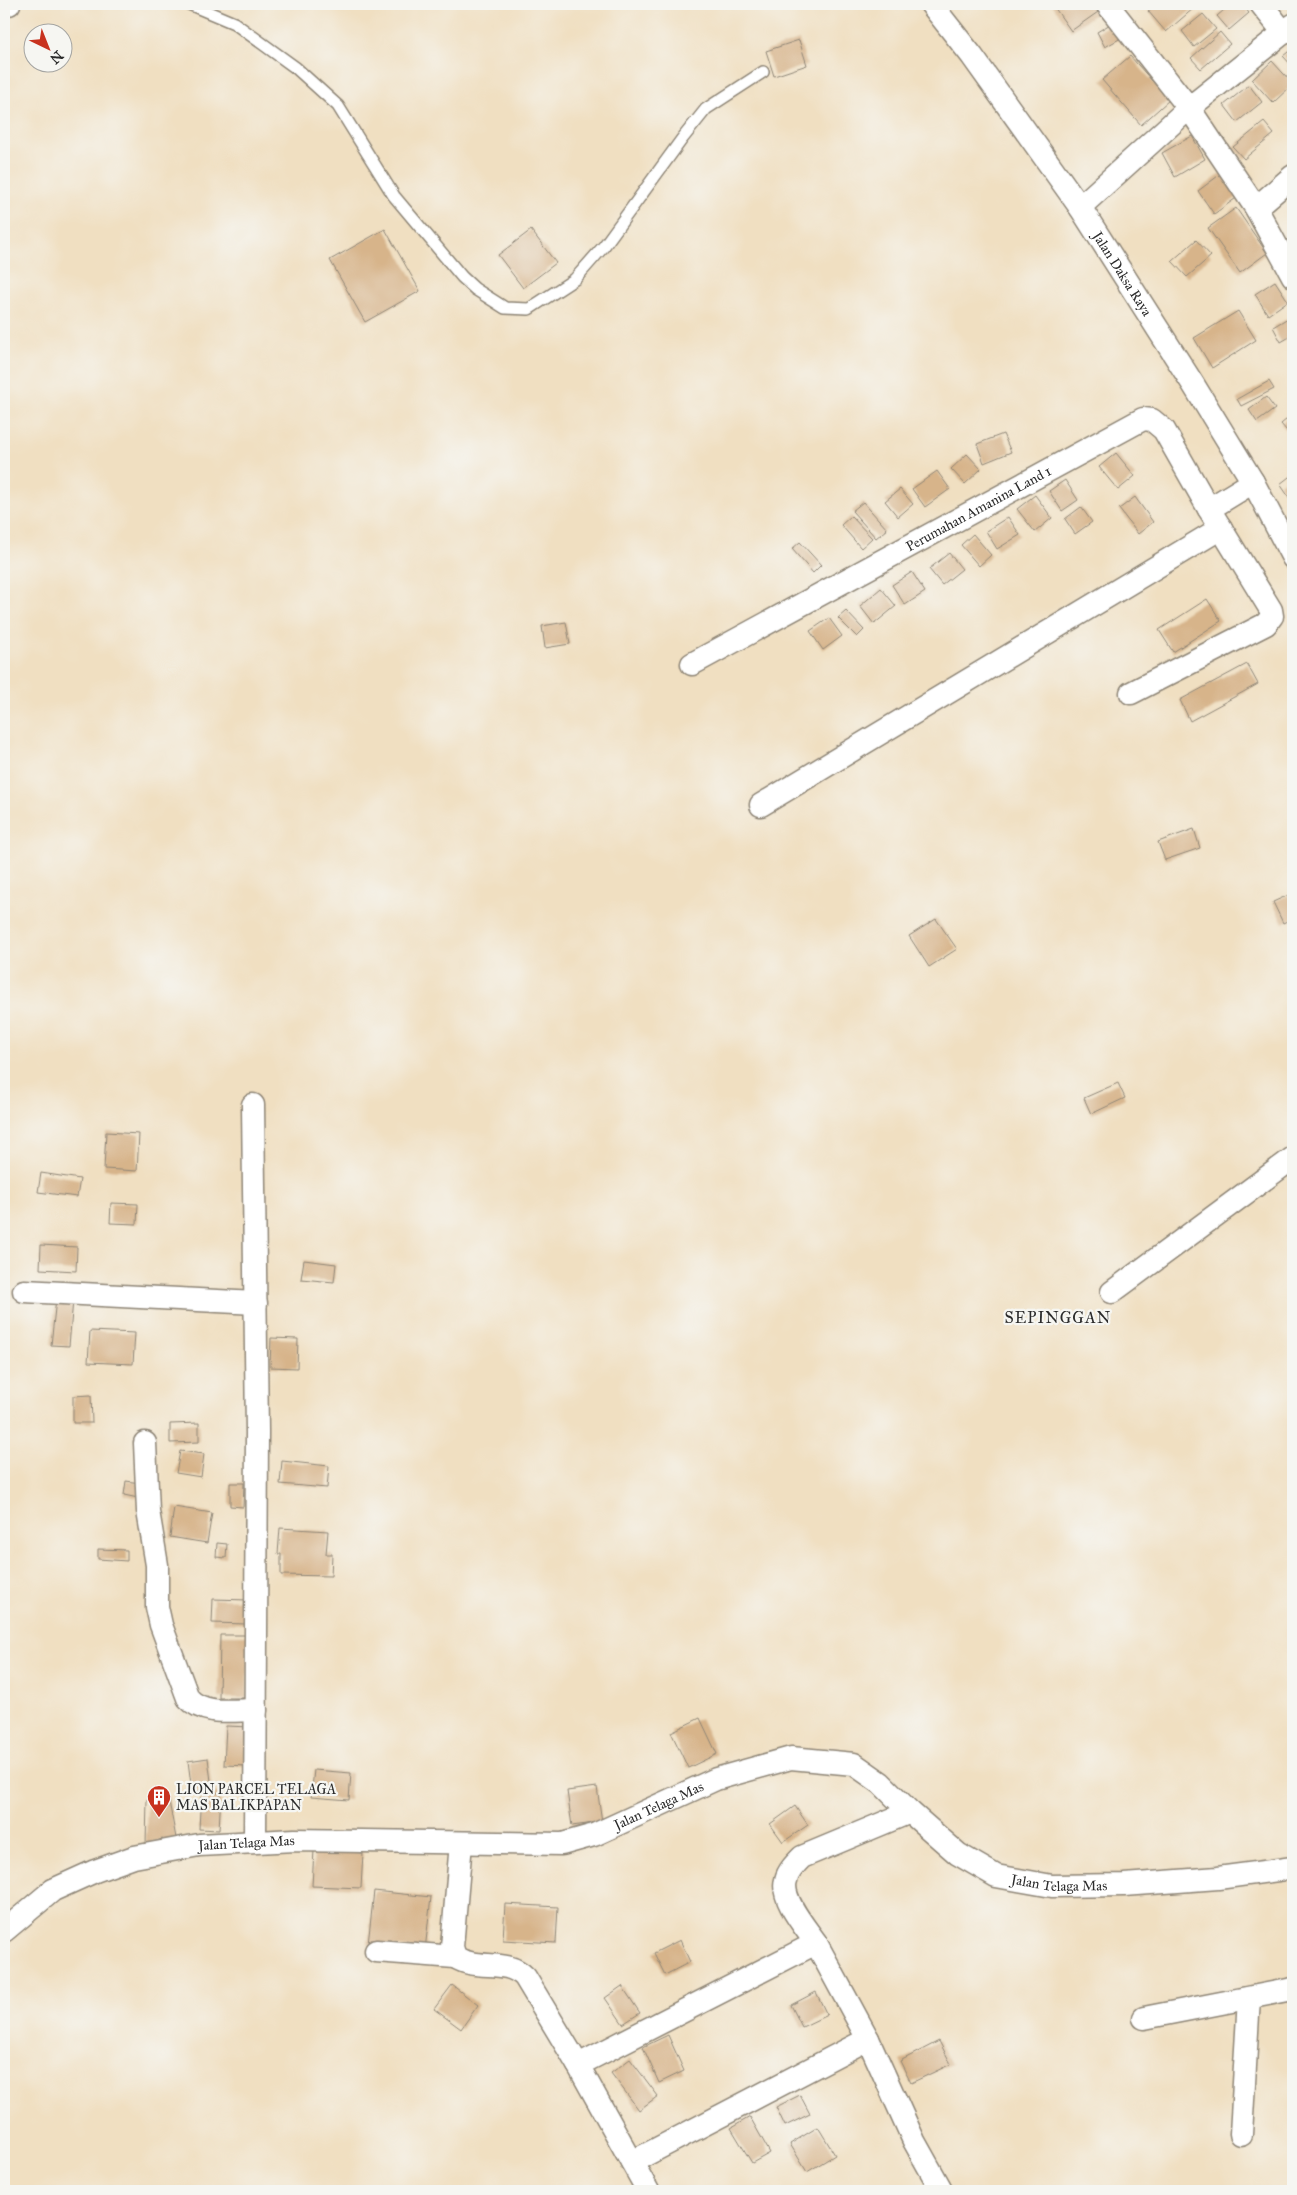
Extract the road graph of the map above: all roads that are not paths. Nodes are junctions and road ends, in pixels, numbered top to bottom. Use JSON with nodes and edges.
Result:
{"nodes":[{"id":1,"x":9,"y":4,"type":"edge"},
{"id":2,"x":189,"y":4,"type":"edge"},
{"id":3,"x":932,"y":4,"type":"edge"},
{"id":4,"x":1108,"y":4,"type":"edge"},
{"id":5,"x":1261,"y":4,"type":"edge"},
{"id":6,"x":4,"y":5,"type":"edge"},
{"id":7,"x":1289,"y":29,"type":"edge"},
{"id":8,"x":763,"y":72,"type":"dead end"},
{"id":9,"x":1189,"y":108,"type":"junction"},
{"id":10,"x":1293,"y":176,"type":"edge"},
{"id":11,"x":1080,"y":206,"type":"junction"},
{"id":12,"x":1256,"y":208,"type":"junction"},
{"id":13,"x":1293,"y":276,"type":"edge"},
{"id":14,"x":1254,"y":482,"type":"junction"},
{"id":15,"x":1209,"y":509,"type":"junction"},
{"id":16,"x":1221,"y":528,"type":"junction"},
{"id":17,"x":1293,"y":557,"type":"edge"},
{"id":18,"x":692,"y":664,"type":"dead end"},
{"id":19,"x":1131,"y":693,"type":"dead end"},
{"id":20,"x":761,"y":805,"type":"dead end"},
{"id":21,"x":253,"y":1104,"type":"dead end"},
{"id":22,"x":1293,"y":1158,"type":"edge"},
{"id":23,"x":24,"y":1291,"type":"dead end"},
{"id":24,"x":1112,"y":1292,"type":"dead end"},
{"id":25,"x":256,"y":1303,"type":"junction"},
{"id":26,"x":145,"y":1443,"type":"dead end"},
{"id":27,"x":256,"y":1710,"type":"junction"},
{"id":28,"x":910,"y":1812,"type":"junction"},
{"id":29,"x":255,"y":1840,"type":"junction"},
{"id":30,"x":462,"y":1842,"type":"junction"},
{"id":31,"x":1293,"y":1868,"type":"edge"},
{"id":32,"x":4,"y":1931,"type":"edge"},
{"id":33,"x":816,"y":1943,"type":"junction"},
{"id":34,"x":376,"y":1951,"type":"dead end"},
{"id":35,"x":455,"y":1957,"type":"junction"},
{"id":36,"x":1293,"y":1989,"type":"edge"},
{"id":37,"x":1249,"y":1998,"type":"junction"},
{"id":38,"x":1144,"y":2018,"type":"dead end"},
{"id":39,"x":868,"y":2039,"type":"junction"},
{"id":40,"x":578,"y":2065,"type":"junction"},
{"id":41,"x":1241,"y":2134,"type":"dead end"},
{"id":42,"x":632,"y":2162,"type":"junction"},
{"id":43,"x":648,"y":2191,"type":"edge"},
{"id":44,"x":942,"y":2191,"type":"edge"}],
"edges":[{"from":1,"to":6,"type":"street"},
{"from":2,"to":8,"type":"lane"},
{"from":3,"to":11,"type":"street","name":"Jalan Daksa Raya"},
{"from":4,"to":9,"type":"street"},
{"from":5,"to":7,"type":"street"},
{"from":7,"to":9,"type":"street"},
{"from":9,"to":11,"type":"street"},
{"from":9,"to":12,"type":"street"},
{"from":10,"to":12,"type":"street"},
{"from":11,"to":14,"type":"street","name":"Jalan Daksa Raya"},
{"from":12,"to":13,"type":"street"},
{"from":14,"to":15,"type":"street"},
{"from":14,"to":17,"type":"street","name":"Jalan Daksa Raya"},
{"from":15,"to":16,"type":"street","name":"Perumahan Amanina Land 1"},
{"from":15,"to":18,"type":"street","name":"Perumahan Amanina Land 1"},
{"from":16,"to":19,"type":"street","name":"Perumahan Amanina Land 1"},
{"from":16,"to":20,"type":"street"},
{"from":21,"to":25,"type":"street"},
{"from":22,"to":24,"type":"street"},
{"from":23,"to":25,"type":"street"},
{"from":25,"to":27,"type":"street"},
{"from":26,"to":27,"type":"street"},
{"from":27,"to":29,"type":"street"},
{"from":28,"to":30,"type":"street","name":"Jalan Telaga Mas"},
{"from":28,"to":31,"type":"street","name":"Jalan Telaga Mas"},
{"from":28,"to":33,"type":"street"},
{"from":29,"to":30,"type":"street","name":"Jalan Telaga Mas"},
{"from":29,"to":32,"type":"street","name":"Jalan Telaga Mas"},
{"from":30,"to":35,"type":"street"},
{"from":33,"to":39,"type":"street"},
{"from":33,"to":40,"type":"street"},
{"from":34,"to":35,"type":"street"},
{"from":35,"to":40,"type":"street"},
{"from":36,"to":37,"type":"street"},
{"from":37,"to":38,"type":"street"},
{"from":37,"to":41,"type":"street"},
{"from":39,"to":42,"type":"street"},
{"from":39,"to":44,"type":"street"},
{"from":40,"to":42,"type":"street"},
{"from":42,"to":43,"type":"street"}]}
